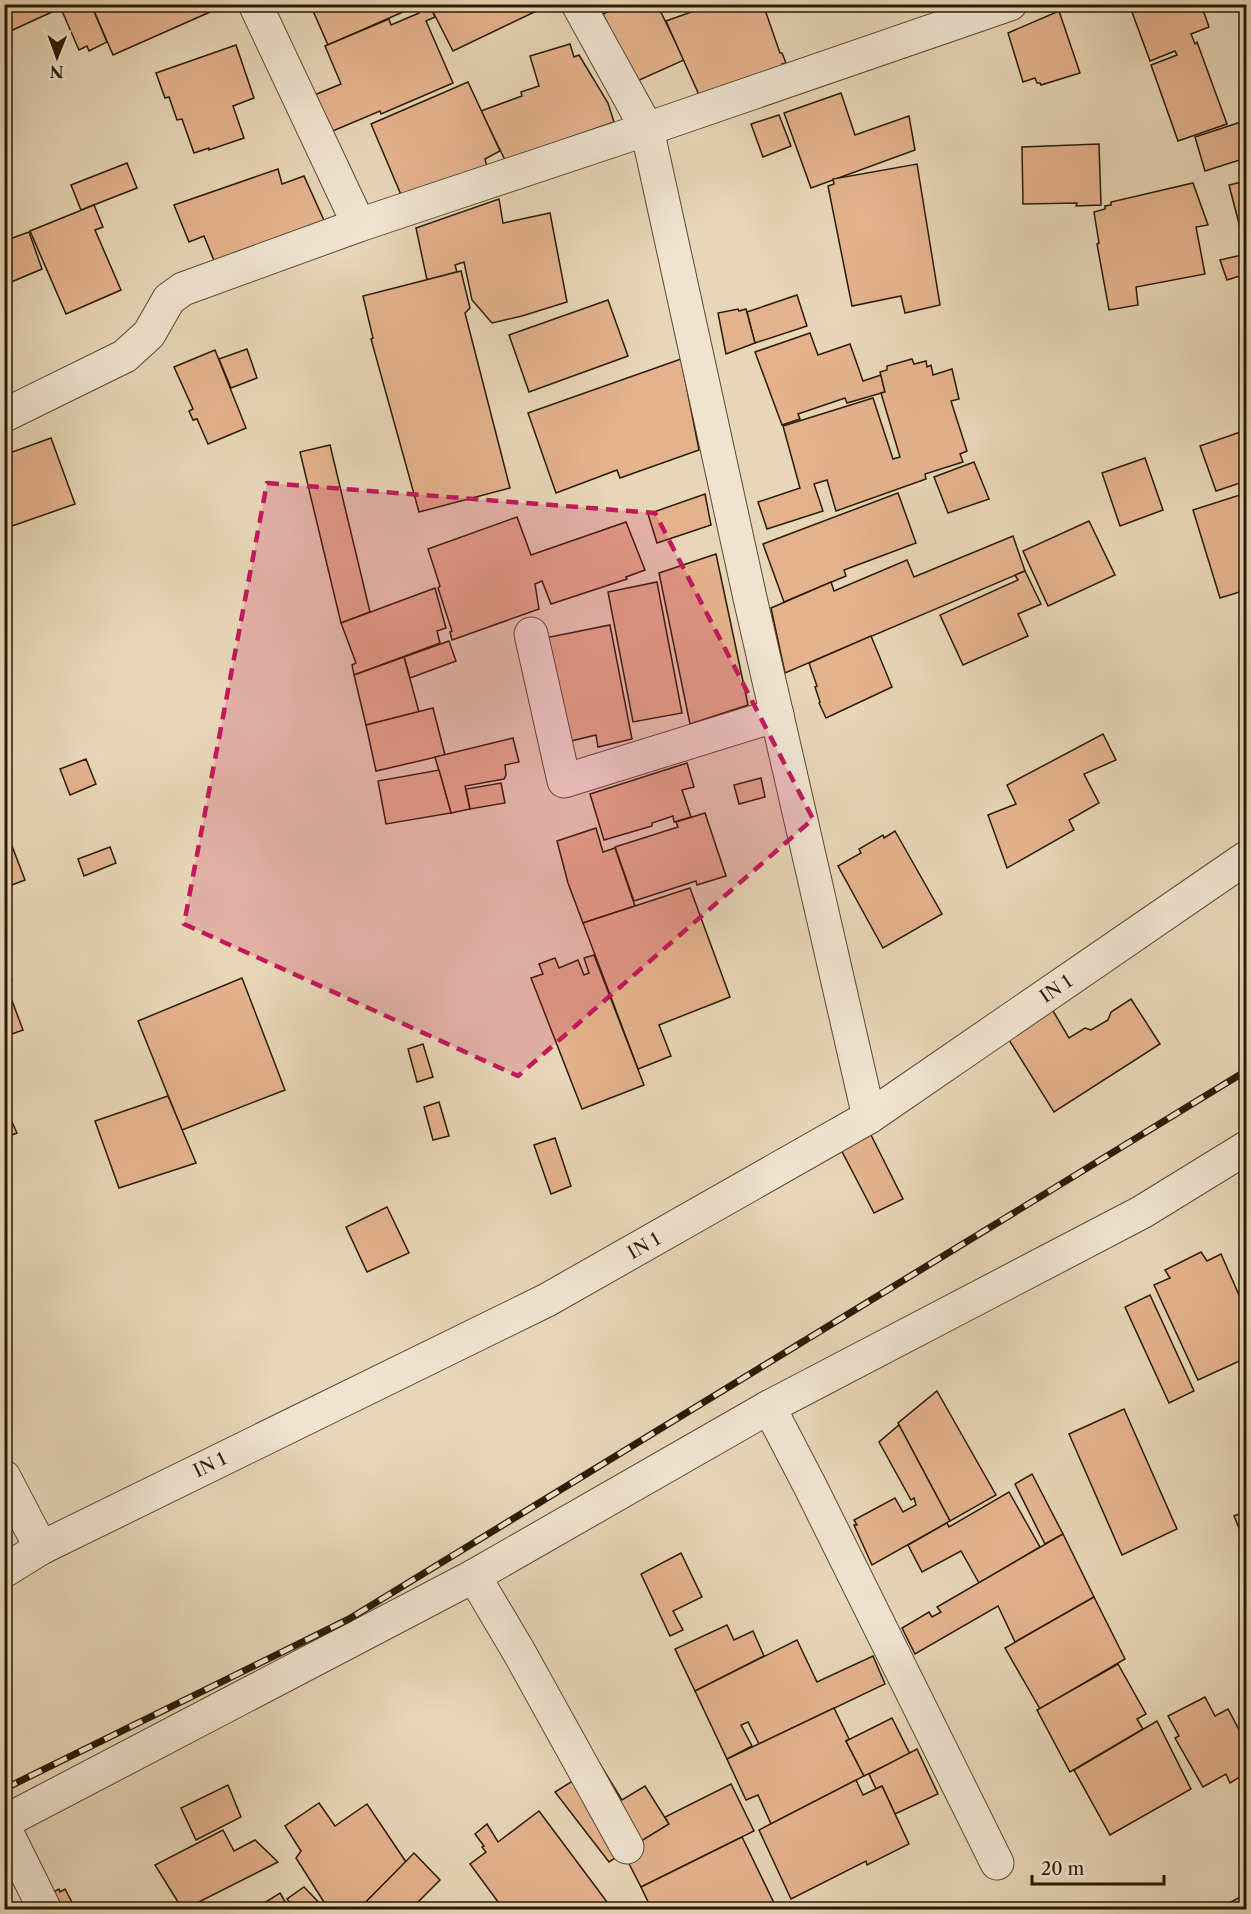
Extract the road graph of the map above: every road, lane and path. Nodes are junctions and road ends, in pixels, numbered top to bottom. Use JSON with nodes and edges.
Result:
{"nodes":[{"id":1,"x":255,"y":4,"type":"edge"},
{"id":2,"x":579,"y":4,"type":"edge"},
{"id":3,"x":1010,"y":4,"type":"edge"},
{"id":4,"x":647,"y":129,"type":"junction"},
{"id":5,"x":359,"y":225,"type":"junction"},
{"id":6,"x":7,"y":414,"type":"dead end"},
{"id":7,"x":531,"y":634,"type":"dead end"},
{"id":8,"x":777,"y":715,"type":"junction"},
{"id":9,"x":1246,"y":858,"type":"edge"},
{"id":10,"x":869,"y":1117,"type":"junction"},
{"id":11,"x":1246,"y":1148,"type":"edge"},
{"id":12,"x":769,"y":1407,"type":"junction"},
{"id":13,"x":7,"y":1487,"type":"edge"},
{"id":14,"x":41,"y":1548,"type":"junction"},
{"id":15,"x":4,"y":1571,"type":"edge"},
{"id":16,"x":474,"y":1576,"type":"junction"},
{"id":17,"x":4,"y":1822,"type":"edge"},
{"id":18,"x":4,"y":1827,"type":"edge"},
{"id":19,"x":627,"y":1847,"type":"dead end"},
{"id":20,"x":997,"y":1863,"type":"dead end"},
{"id":21,"x":45,"y":1910,"type":"edge"}],
"edges":[{"from":1,"to":5,"type":"street"},
{"from":2,"to":4,"type":"street"},
{"from":3,"to":4,"type":"street"},
{"from":4,"to":5,"type":"street"},
{"from":4,"to":8,"type":"street"},
{"from":5,"to":6,"type":"street"},
{"from":7,"to":8,"type":"street"},
{"from":8,"to":10,"type":"street"},
{"from":9,"to":10,"type":"street","name":"IN 1"},
{"from":10,"to":14,"type":"street","name":"IN 1"},
{"from":11,"to":12,"type":"street"},
{"from":12,"to":16,"type":"street"},
{"from":12,"to":20,"type":"street"},
{"from":13,"to":14,"type":"street"},
{"from":14,"to":15,"type":"street","name":"IN 1"},
{"from":16,"to":17,"type":"street"},
{"from":16,"to":19,"type":"street"},
{"from":18,"to":21,"type":"street"}]}
